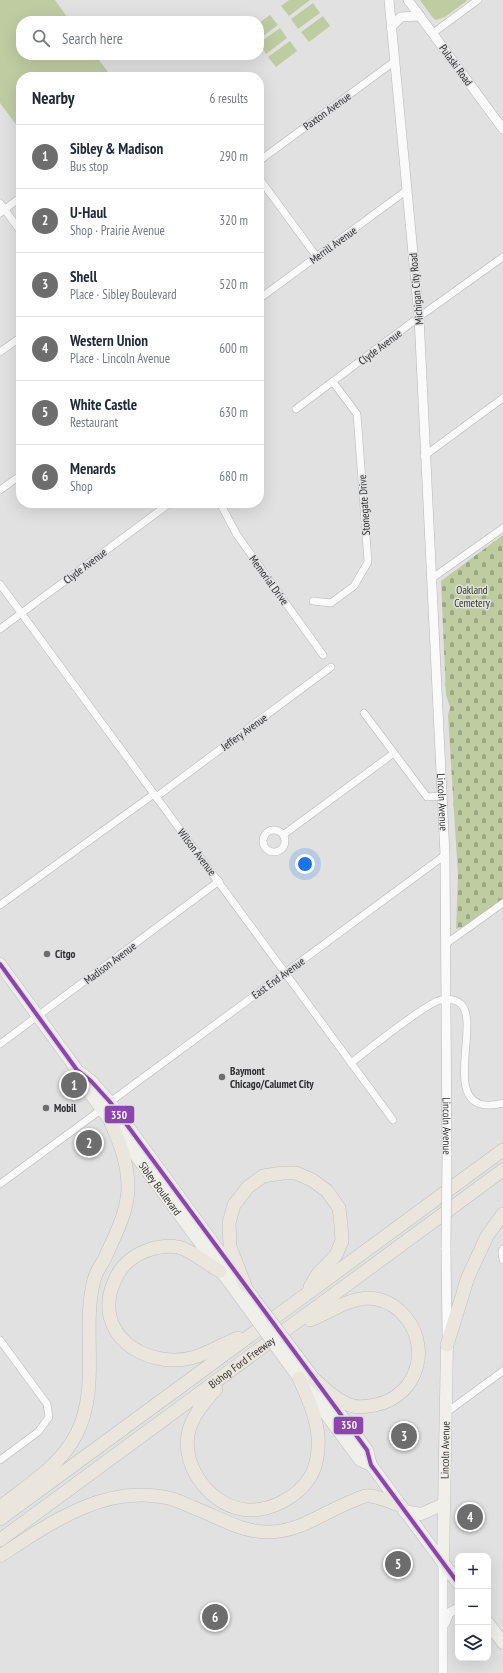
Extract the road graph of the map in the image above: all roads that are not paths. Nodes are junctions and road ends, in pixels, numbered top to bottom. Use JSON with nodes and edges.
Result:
{"nodes":[{"id":1,"x":389,"y":0,"type":"edge"},
{"id":2,"x":408,"y":0,"type":"edge"},
{"id":3,"x":478,"y":0,"type":"edge"},
{"id":4,"x":420,"y":16,"type":"junction"},
{"id":5,"x":391,"y":27,"type":"junction"},
{"id":6,"x":433,"y":33,"type":"junction"},
{"id":7,"x":394,"y":62,"type":"junction"},
{"id":8,"x":503,"y":129,"type":"edge"},
{"id":9,"x":264,"y":157,"type":"edge"},
{"id":10,"x":264,"y":185,"type":"edge"},
{"id":11,"x":407,"y":190,"type":"junction"},
{"id":12,"x":16,"y":200,"type":"edge"},
{"id":13,"x":2,"y":208,"type":"edge"},
{"id":14,"x":16,"y":226,"type":"edge"},
{"id":15,"x":317,"y":257,"type":"junction"},
{"id":16,"x":503,"y":257,"type":"edge"},
{"id":17,"x":264,"y":296,"type":"edge"},
{"id":18,"x":419,"y":317,"type":"junction"},
{"id":19,"x":16,"y":341,"type":"edge"},
{"id":20,"x":0,"y":352,"type":"edge"},
{"id":21,"x":333,"y":382,"type":"junction"},
{"id":22,"x":503,"y":398,"type":"edge"},
{"id":23,"x":296,"y":409,"type":"dead end"},
{"id":24,"x":424,"y":456,"type":"junction"},
{"id":25,"x":16,"y":479,"type":"edge"},
{"id":26,"x":0,"y":490,"type":"edge"},
{"id":27,"x":163,"y":508,"type":"edge"},
{"id":28,"x":223,"y":508,"type":"edge"},
{"id":29,"x":503,"y":528,"type":"edge"},
{"id":30,"x":431,"y":580,"type":"junction"},
{"id":31,"x":0,"y":584,"type":"edge"},
{"id":32,"x":313,"y":601,"type":"dead end"},
{"id":33,"x":22,"y":614,"type":"junction"},
{"id":34,"x":0,"y":629,"type":"edge"},
{"id":35,"x":323,"y":655,"type":"dead end"},
{"id":36,"x":331,"y":667,"type":"dead end"},
{"id":37,"x":364,"y":713,"type":"dead end"},
{"id":38,"x":394,"y":753,"type":"junction"},
{"id":39,"x":155,"y":796,"type":"junction"},
{"id":40,"x":442,"y":796,"type":"junction"},
{"id":41,"x":283,"y":835,"type":"dead end"},
{"id":42,"x":445,"y":855,"type":"junction"},
{"id":43,"x":219,"y":881,"type":"junction"},
{"id":44,"x":503,"y":903,"type":"edge"},
{"id":45,"x":0,"y":905,"type":"edge"},
{"id":46,"x":447,"y":943,"type":"junction"},
{"id":47,"x":0,"y":964,"type":"edge"},
{"id":48,"x":285,"y":973,"type":"junction"},
{"id":49,"x":446,"y":999,"type":"junction"},
{"id":50,"x":38,"y":1016,"type":"junction"},
{"id":51,"x":0,"y":1044,"type":"edge"},
{"id":52,"x":351,"y":1063,"type":"junction"},
{"id":53,"x":503,"y":1103,"type":"edge"},
{"id":54,"x":106,"y":1106,"type":"junction"},
{"id":55,"x":393,"y":1120,"type":"dead end"},
{"id":56,"x":112,"y":1123,"type":"junction"},
{"id":57,"x":503,"y":1150,"type":"edge"},
{"id":58,"x":503,"y":1170,"type":"edge"},
{"id":59,"x":0,"y":1184,"type":"edge"},
{"id":60,"x":503,"y":1214,"type":"edge"},
{"id":61,"x":503,"y":1249,"type":"edge"},
{"id":62,"x":503,"y":1260,"type":"edge"},
{"id":63,"x":220,"y":1271,"type":"junction"},
{"id":64,"x":244,"y":1285,"type":"junction"},
{"id":65,"x":302,"y":1297,"type":"junction"},
{"id":66,"x":250,"y":1302,"type":"junction"},
{"id":67,"x":290,"y":1328,"type":"junction"},
{"id":68,"x":257,"y":1331,"type":"junction"},
{"id":69,"x":0,"y":1340,"type":"edge"},
{"id":70,"x":447,"y":1344,"type":"junction"},
{"id":71,"x":293,"y":1360,"type":"junction"},
{"id":72,"x":234,"y":1368,"type":"junction"},
{"id":73,"x":503,"y":1370,"type":"edge"},
{"id":74,"x":299,"y":1378,"type":"junction"},
{"id":75,"x":314,"y":1378,"type":"junction"},
{"id":76,"x":447,"y":1412,"type":"junction"},
{"id":77,"x":0,"y":1460,"type":"edge"},
{"id":78,"x":371,"y":1465,"type":"junction"},
{"id":79,"x":444,"y":1504,"type":"junction"},
{"id":80,"x":0,"y":1507,"type":"edge"},
{"id":81,"x":403,"y":1509,"type":"junction"},
{"id":82,"x":0,"y":1519,"type":"edge"},
{"id":83,"x":0,"y":1540,"type":"edge"},
{"id":84,"x":0,"y":1556,"type":"edge"},
{"id":85,"x":443,"y":1563,"type":"junction"},
{"id":86,"x":455,"y":1579,"type":"edge"},
{"id":87,"x":455,"y":1610,"type":"edge"},
{"id":88,"x":490,"y":1625,"type":"edge"},
{"id":89,"x":444,"y":1626,"type":"junction"},
{"id":90,"x":503,"y":1643,"type":"edge"},
{"id":91,"x":443,"y":1673,"type":"edge"}],
"edges":[{"from":1,"to":5,"type":"street","name":"Michigan City Road"},
{"from":2,"to":4,"type":"street","name":"Pulaski Road"},
{"from":3,"to":6,"type":"street"},
{"from":4,"to":5,"type":"street"},
{"from":4,"to":6,"type":"street","name":"Pulaski Road"},
{"from":5,"to":7,"type":"street","name":"Michigan City Road"},
{"from":6,"to":8,"type":"street","name":"Pulaski Road"},
{"from":7,"to":9,"type":"street","name":"Paxton Avenue"},
{"from":7,"to":11,"type":"street","name":"Michigan City Road"},
{"from":10,"to":15,"type":"street"},
{"from":11,"to":15,"type":"street","name":"Merrill Avenue"},
{"from":11,"to":18,"type":"street","name":"Michigan City Road"},
{"from":12,"to":13,"type":"street"},
{"from":13,"to":14,"type":"street"},
{"from":15,"to":17,"type":"street","name":"Merrill Avenue"},
{"from":16,"to":18,"type":"street","name":"Clyde Avenue"},
{"from":18,"to":21,"type":"street","name":"Clyde Avenue"},
{"from":18,"to":24,"type":"street","name":"Michigan City Road"},
{"from":19,"to":20,"type":"street"},
{"from":21,"to":23,"type":"street","name":"Clyde Avenue"},
{"from":21,"to":32,"type":"street","name":"Stonegate Drive"},
{"from":22,"to":24,"type":"street"},
{"from":24,"to":30,"type":"street","name":"Michigan City Road"},
{"from":25,"to":26,"type":"street"},
{"from":27,"to":33,"type":"street","name":"Clyde Avenue"},
{"from":28,"to":35,"type":"street","name":"Memorial Drive"},
{"from":29,"to":30,"type":"street"},
{"from":30,"to":40,"type":"street","name":"Lincoln Avenue"},
{"from":31,"to":33,"type":"street","name":"Wilson Avenue"},
{"from":33,"to":34,"type":"street","name":"Clyde Avenue"},
{"from":33,"to":39,"type":"street","name":"Wilson Avenue"},
{"from":36,"to":39,"type":"street","name":"Jeffery Avenue"},
{"from":37,"to":38,"type":"street"},
{"from":38,"to":40,"type":"street"},
{"from":38,"to":41,"type":"street"},
{"from":39,"to":43,"type":"street","name":"Wilson Avenue"},
{"from":39,"to":45,"type":"street","name":"Jeffery Avenue"},
{"from":40,"to":42,"type":"street","name":"Lincoln Avenue"},
{"from":42,"to":46,"type":"street","name":"Lincoln Avenue"},
{"from":42,"to":48,"type":"street","name":"East End Avenue"},
{"from":43,"to":48,"type":"street","name":"Wilson Avenue"},
{"from":43,"to":50,"type":"street","name":"Madison Avenue"},
{"from":44,"to":46,"type":"street"},
{"from":46,"to":49,"type":"street","name":"Lincoln Avenue"},
{"from":47,"to":50,"type":"main road","name":"Sibley Boulevard"},
{"from":48,"to":52,"type":"street","name":"Wilson Avenue"},
{"from":48,"to":54,"type":"street","name":"East End Avenue"},
{"from":49,"to":52,"type":"street"},
{"from":49,"to":53,"type":"street"},
{"from":49,"to":70,"type":"street","name":"Lincoln Avenue","bridge":true},
{"from":50,"to":51,"type":"street","name":"Madison Avenue"},
{"from":50,"to":54,"type":"main road","name":"Sibley Boulevard"},
{"from":52,"to":55,"type":"street","name":"Wilson Avenue"},
{"from":54,"to":56,"type":"main road","name":"Sibley Boulevard"},
{"from":54,"to":59,"type":"street","name":"East End Avenue"},
{"from":54,"to":64,"type":"main road","name":"Sibley Boulevard"},
{"from":56,"to":63,"type":"main road","name":"Sibley Boulevard"},
{"from":56,"to":80,"type":"highway"},
{"from":57,"to":65,"type":"highway","name":"Bishop Ford Freeway"},
{"from":58,"to":67,"type":"highway","name":"Bishop Ford Freeway"},
{"from":60,"to":70,"type":"highway"},
{"from":61,"to":62,"type":"street"},
{"from":63,"to":66,"type":"main road","name":"Sibley Boulevard"},
{"from":63,"to":68,"type":"highway"},
{"from":64,"to":65,"type":"highway"},
{"from":64,"to":66,"type":"main road","name":"Sibley Boulevard"},
{"from":65,"to":68,"type":"highway","name":"Bishop Ford Freeway"},
{"from":66,"to":71,"type":"main road","bridge":true},
{"from":67,"to":72,"type":"highway","name":"Bishop Ford Freeway"},
{"from":67,"to":75,"type":"highway"},
{"from":68,"to":82,"type":"highway","name":"Bishop Ford Freeway"},
{"from":69,"to":77,"type":"street"},
{"from":70,"to":76,"type":"main road","name":"Lincoln Avenue"},
{"from":71,"to":74,"type":"main road"},
{"from":71,"to":75,"type":"main road"},
{"from":72,"to":74,"type":"highway"},
{"from":72,"to":83,"type":"highway","name":"Bishop Ford Freeway"},
{"from":73,"to":76,"type":"street"},
{"from":74,"to":78,"type":"main road"},
{"from":75,"to":78,"type":"main road"},
{"from":76,"to":79,"type":"main road","name":"Lincoln Avenue"},
{"from":78,"to":81,"type":"main road"},
{"from":79,"to":81,"type":"main road"},
{"from":79,"to":85,"type":"main road","name":"Lincoln Avenue"},
{"from":81,"to":84,"type":"highway"},
{"from":81,"to":85,"type":"main road"},
{"from":85,"to":86,"type":"main road"},
{"from":85,"to":89,"type":"street","name":"Lincoln Avenue"},
{"from":87,"to":89,"type":"street"},
{"from":88,"to":90,"type":"main road"},
{"from":89,"to":91,"type":"street","name":"Lincoln Avenue"}]}
